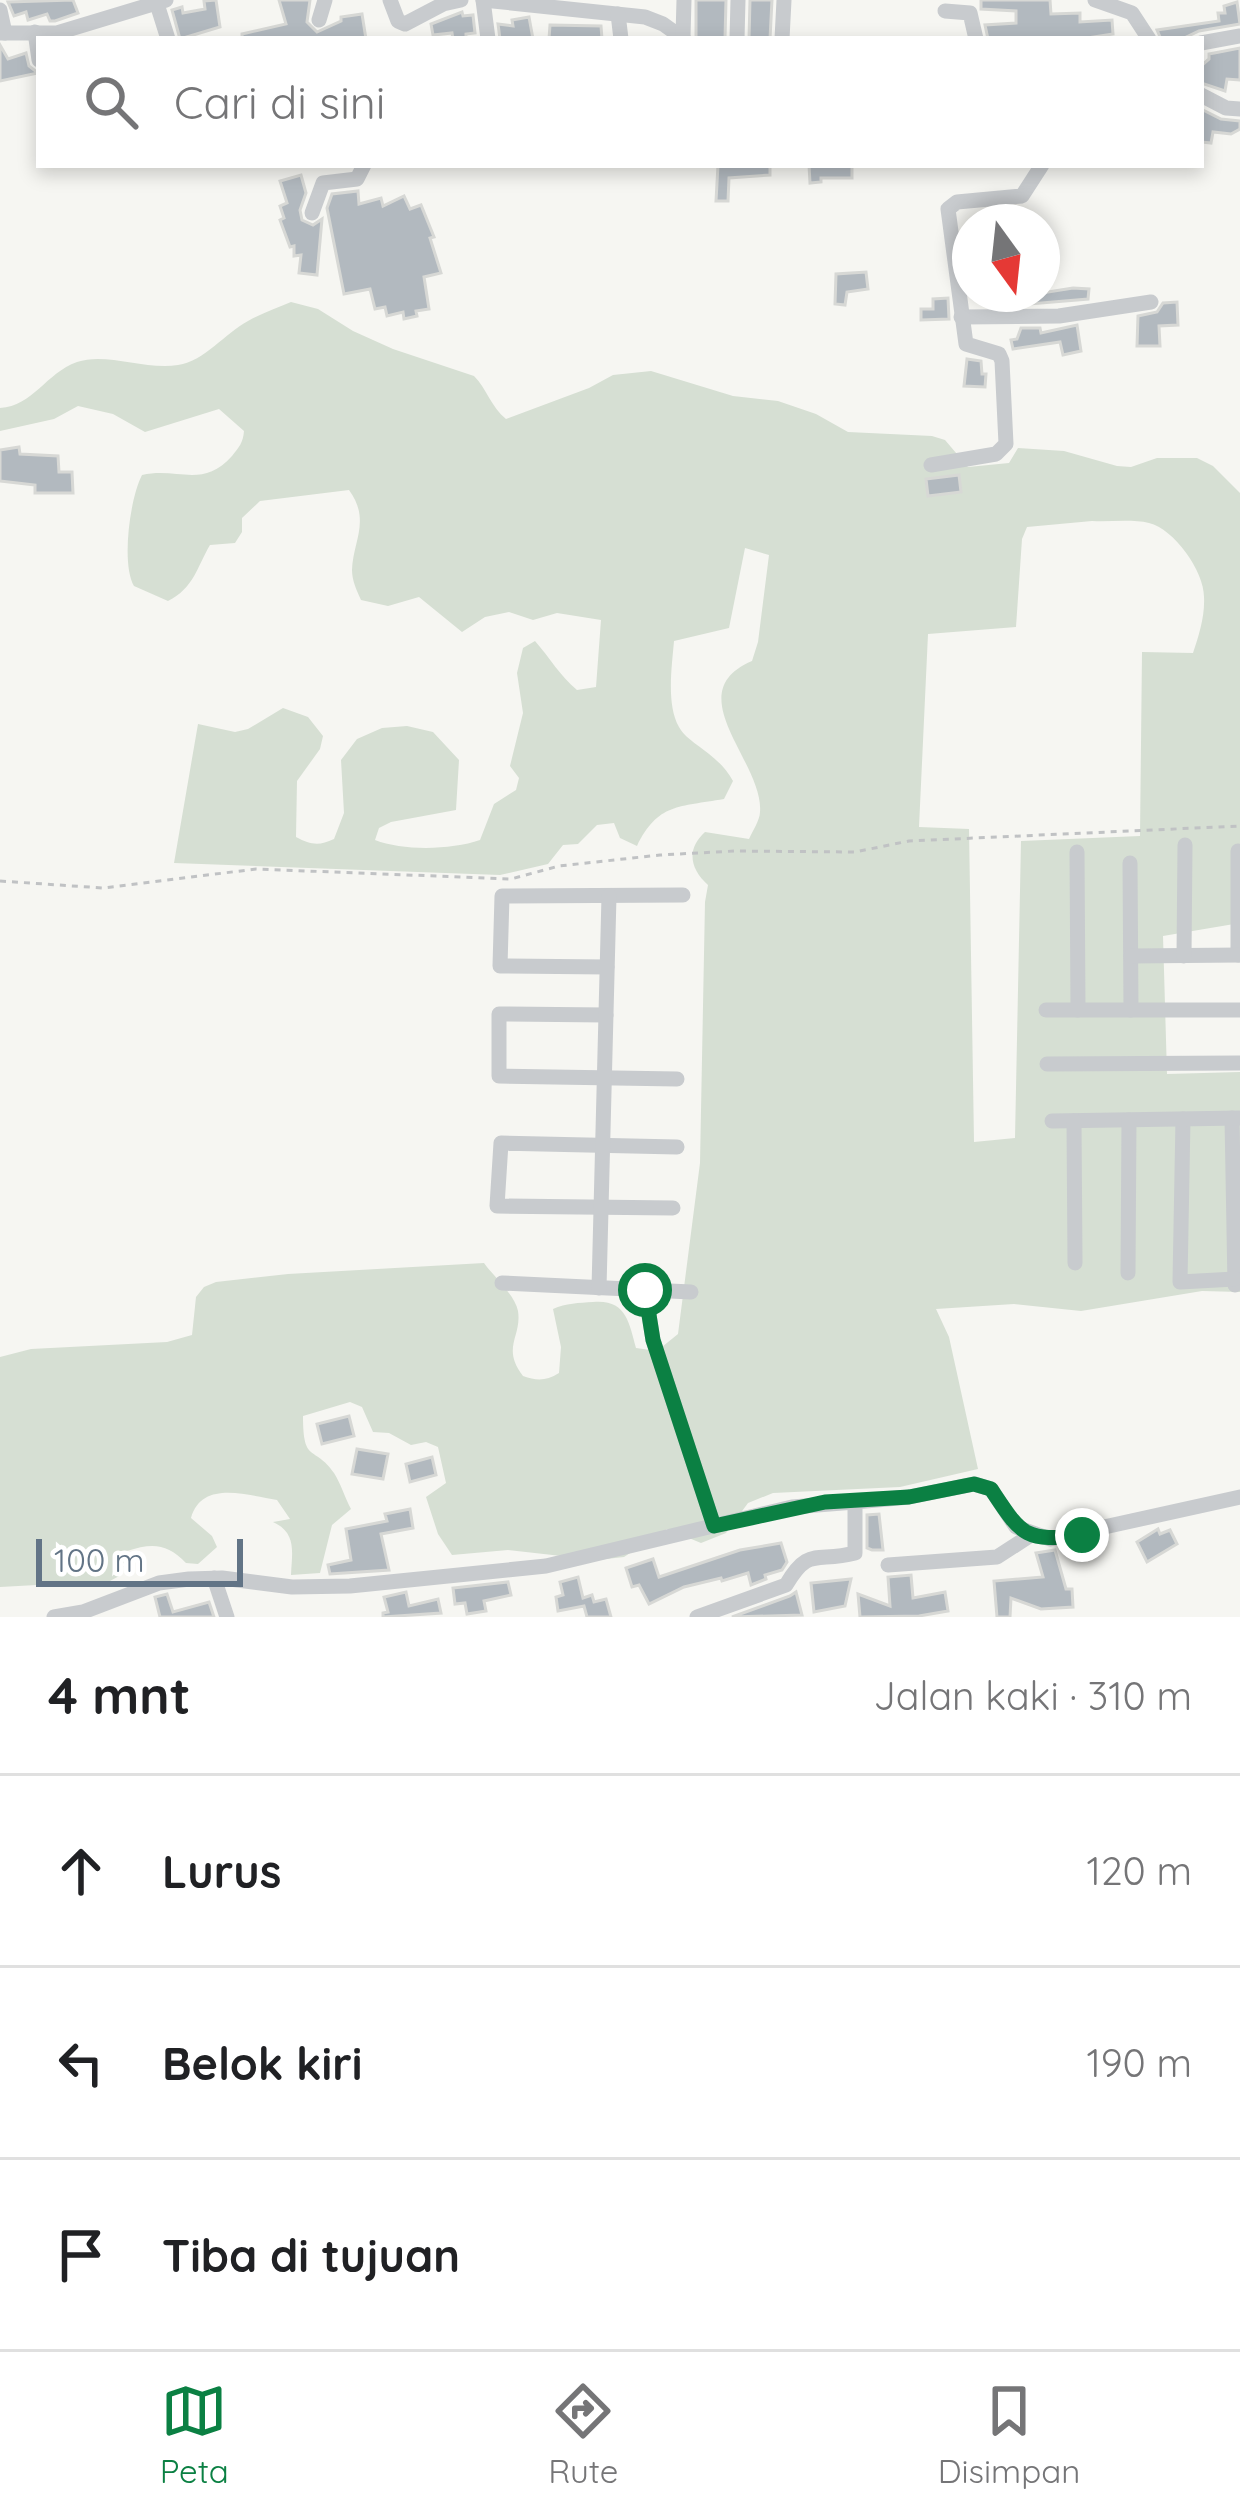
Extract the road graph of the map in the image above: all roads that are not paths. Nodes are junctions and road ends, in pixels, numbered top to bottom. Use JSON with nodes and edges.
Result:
{"nodes":[{"id":1,"x":325,"y":0,"type":"edge"},
{"id":2,"x":390,"y":0,"type":"edge"},
{"id":3,"x":461,"y":0,"type":"edge"},
{"id":4,"x":483,"y":0,"type":"edge"},
{"id":5,"x":684,"y":0,"type":"edge"},
{"id":6,"x":738,"y":0,"type":"edge"},
{"id":7,"x":784,"y":0,"type":"edge"},
{"id":8,"x":1095,"y":0,"type":"edge"},
{"id":9,"x":162,"y":2,"type":"edge"},
{"id":10,"x":541,"y":2,"type":"edge"},
{"id":11,"x":0,"y":10,"type":"edge"},
{"id":12,"x":946,"y":11,"type":"dead end"},
{"id":13,"x":618,"y":14,"type":"junction"},
{"id":14,"x":319,"y":20,"type":"dead end"},
{"id":15,"x":34,"y":32,"type":"junction"},
{"id":16,"x":2,"y":33,"type":"edge"},
{"id":17,"x":168,"y":36,"type":"edge"},
{"id":18,"x":488,"y":36,"type":"edge"},
{"id":19,"x":621,"y":36,"type":"edge"},
{"id":20,"x":682,"y":36,"type":"edge"},
{"id":21,"x":684,"y":36,"type":"edge"},
{"id":22,"x":737,"y":36,"type":"edge"},
{"id":23,"x":782,"y":36,"type":"edge"},
{"id":24,"x":975,"y":36,"type":"edge"},
{"id":25,"x":1148,"y":36,"type":"edge"},
{"id":26,"x":1240,"y":36,"type":"edge"},
{"id":27,"x":1204,"y":42,"type":"edge"},
{"id":28,"x":36,"y":43,"type":"edge"},
{"id":29,"x":1204,"y":97,"type":"edge"},
{"id":30,"x":1240,"y":109,"type":"edge"},
{"id":31,"x":362,"y":168,"type":"edge"},
{"id":32,"x":1040,"y":168,"type":"edge"},
{"id":33,"x":312,"y":213,"type":"dead end"},
{"id":34,"x":1151,"y":302,"type":"dead end"},
{"id":35,"x":961,"y":317,"type":"junction"},
{"id":36,"x":931,"y":465,"type":"dead end"},
{"id":37,"x":1185,"y":845,"type":"dead end"},
{"id":38,"x":1238,"y":850,"type":"edge"},
{"id":39,"x":1077,"y":852,"type":"dead end"},
{"id":40,"x":1130,"y":863,"type":"dead end"},
{"id":41,"x":683,"y":895,"type":"dead end"},
{"id":42,"x":609,"y":896,"type":"junction"},
{"id":43,"x":1239,"y":955,"type":"edge"},
{"id":44,"x":1131,"y":956,"type":"junction"},
{"id":45,"x":1184,"y":956,"type":"junction"},
{"id":46,"x":607,"y":967,"type":"junction"},
{"id":47,"x":1046,"y":1010,"type":"dead end"},
{"id":48,"x":1078,"y":1010,"type":"junction"},
{"id":49,"x":1130,"y":1010,"type":"junction"},
{"id":50,"x":1240,"y":1010,"type":"edge"},
{"id":51,"x":606,"y":1015,"type":"junction"},
{"id":52,"x":1240,"y":1063,"type":"edge"},
{"id":53,"x":1047,"y":1064,"type":"dead end"},
{"id":54,"x":604,"y":1077,"type":"junction"},
{"id":55,"x":677,"y":1078,"type":"dead end"},
{"id":56,"x":1236,"y":1118,"type":"edge"},
{"id":57,"x":1183,"y":1119,"type":"junction"},
{"id":58,"x":1074,"y":1120,"type":"junction"},
{"id":59,"x":1129,"y":1120,"type":"junction"},
{"id":60,"x":1052,"y":1121,"type":"dead end"},
{"id":61,"x":603,"y":1145,"type":"junction"},
{"id":62,"x":677,"y":1147,"type":"dead end"},
{"id":63,"x":601,"y":1207,"type":"junction"},
{"id":64,"x":673,"y":1208,"type":"dead end"},
{"id":65,"x":1075,"y":1263,"type":"dead end"},
{"id":66,"x":1128,"y":1273,"type":"dead end"},
{"id":67,"x":502,"y":1283,"type":"dead end"},
{"id":68,"x":599,"y":1288,"type":"junction"},
{"id":69,"x":645,"y":1290,"type":"junction"},
{"id":70,"x":691,"y":1292,"type":"dead end"},
{"id":71,"x":1240,"y":1497,"type":"edge"},
{"id":72,"x":855,"y":1502,"type":"junction"},
{"id":73,"x":714,"y":1526,"type":"junction"},
{"id":74,"x":1031,"y":1535,"type":"junction"},
{"id":75,"x":888,"y":1565,"type":"dead end"},
{"id":76,"x":214,"y":1578,"type":"junction"},
{"id":77,"x":54,"y":1617,"type":"edge"},
{"id":78,"x":227,"y":1617,"type":"edge"},
{"id":79,"x":697,"y":1617,"type":"edge"}],
"edges":[{"from":1,"to":14,"type":"street"},
{"from":2,"to":3,"type":"street"},
{"from":4,"to":10,"type":"street"},
{"from":4,"to":18,"type":"street"},
{"from":5,"to":21,"type":"street"},
{"from":6,"to":22,"type":"street"},
{"from":7,"to":23,"type":"street"},
{"from":8,"to":25,"type":"street"},
{"from":9,"to":15,"type":"street"},
{"from":9,"to":17,"type":"street"},
{"from":10,"to":13,"type":"street"},
{"from":11,"to":16,"type":"street"},
{"from":12,"to":24,"type":"street"},
{"from":13,"to":19,"type":"street"},
{"from":13,"to":20,"type":"street"},
{"from":15,"to":16,"type":"street"},
{"from":15,"to":28,"type":"street"},
{"from":26,"to":27,"type":"street"},
{"from":29,"to":30,"type":"street"},
{"from":31,"to":33,"type":"street"},
{"from":32,"to":35,"type":"street"},
{"from":34,"to":35,"type":"street"},
{"from":35,"to":36,"type":"street"},
{"from":37,"to":45,"type":"street"},
{"from":38,"to":43,"type":"street"},
{"from":39,"to":48,"type":"street"},
{"from":40,"to":44,"type":"street"},
{"from":41,"to":42,"type":"street"},
{"from":42,"to":46,"type":"street"},
{"from":42,"to":46,"type":"street"},
{"from":43,"to":45,"type":"street"},
{"from":44,"to":45,"type":"street"},
{"from":44,"to":49,"type":"street"},
{"from":46,"to":51,"type":"street"},
{"from":47,"to":48,"type":"street"},
{"from":48,"to":49,"type":"street"},
{"from":49,"to":50,"type":"street"},
{"from":51,"to":54,"type":"street"},
{"from":51,"to":54,"type":"street"},
{"from":52,"to":53,"type":"street"},
{"from":54,"to":55,"type":"street"},
{"from":54,"to":61,"type":"street"},
{"from":56,"to":57,"type":"street"},
{"from":56,"to":57,"type":"street"},
{"from":57,"to":59,"type":"street"},
{"from":58,"to":59,"type":"street"},
{"from":58,"to":60,"type":"street"},
{"from":58,"to":65,"type":"street"},
{"from":59,"to":66,"type":"street"},
{"from":61,"to":62,"type":"street"},
{"from":61,"to":63,"type":"street"},
{"from":61,"to":63,"type":"street"},
{"from":63,"to":64,"type":"street"},
{"from":63,"to":68,"type":"street"},
{"from":67,"to":68,"type":"street"},
{"from":68,"to":69,"type":"street"},
{"from":69,"to":70,"type":"street"},
{"from":69,"to":73,"type":"street"},
{"from":71,"to":74,"type":"street"},
{"from":72,"to":73,"type":"street"},
{"from":72,"to":74,"type":"street"},
{"from":72,"to":79,"type":"street"},
{"from":73,"to":76,"type":"street"},
{"from":74,"to":75,"type":"street"},
{"from":76,"to":77,"type":"street"},
{"from":76,"to":78,"type":"street"}]}
